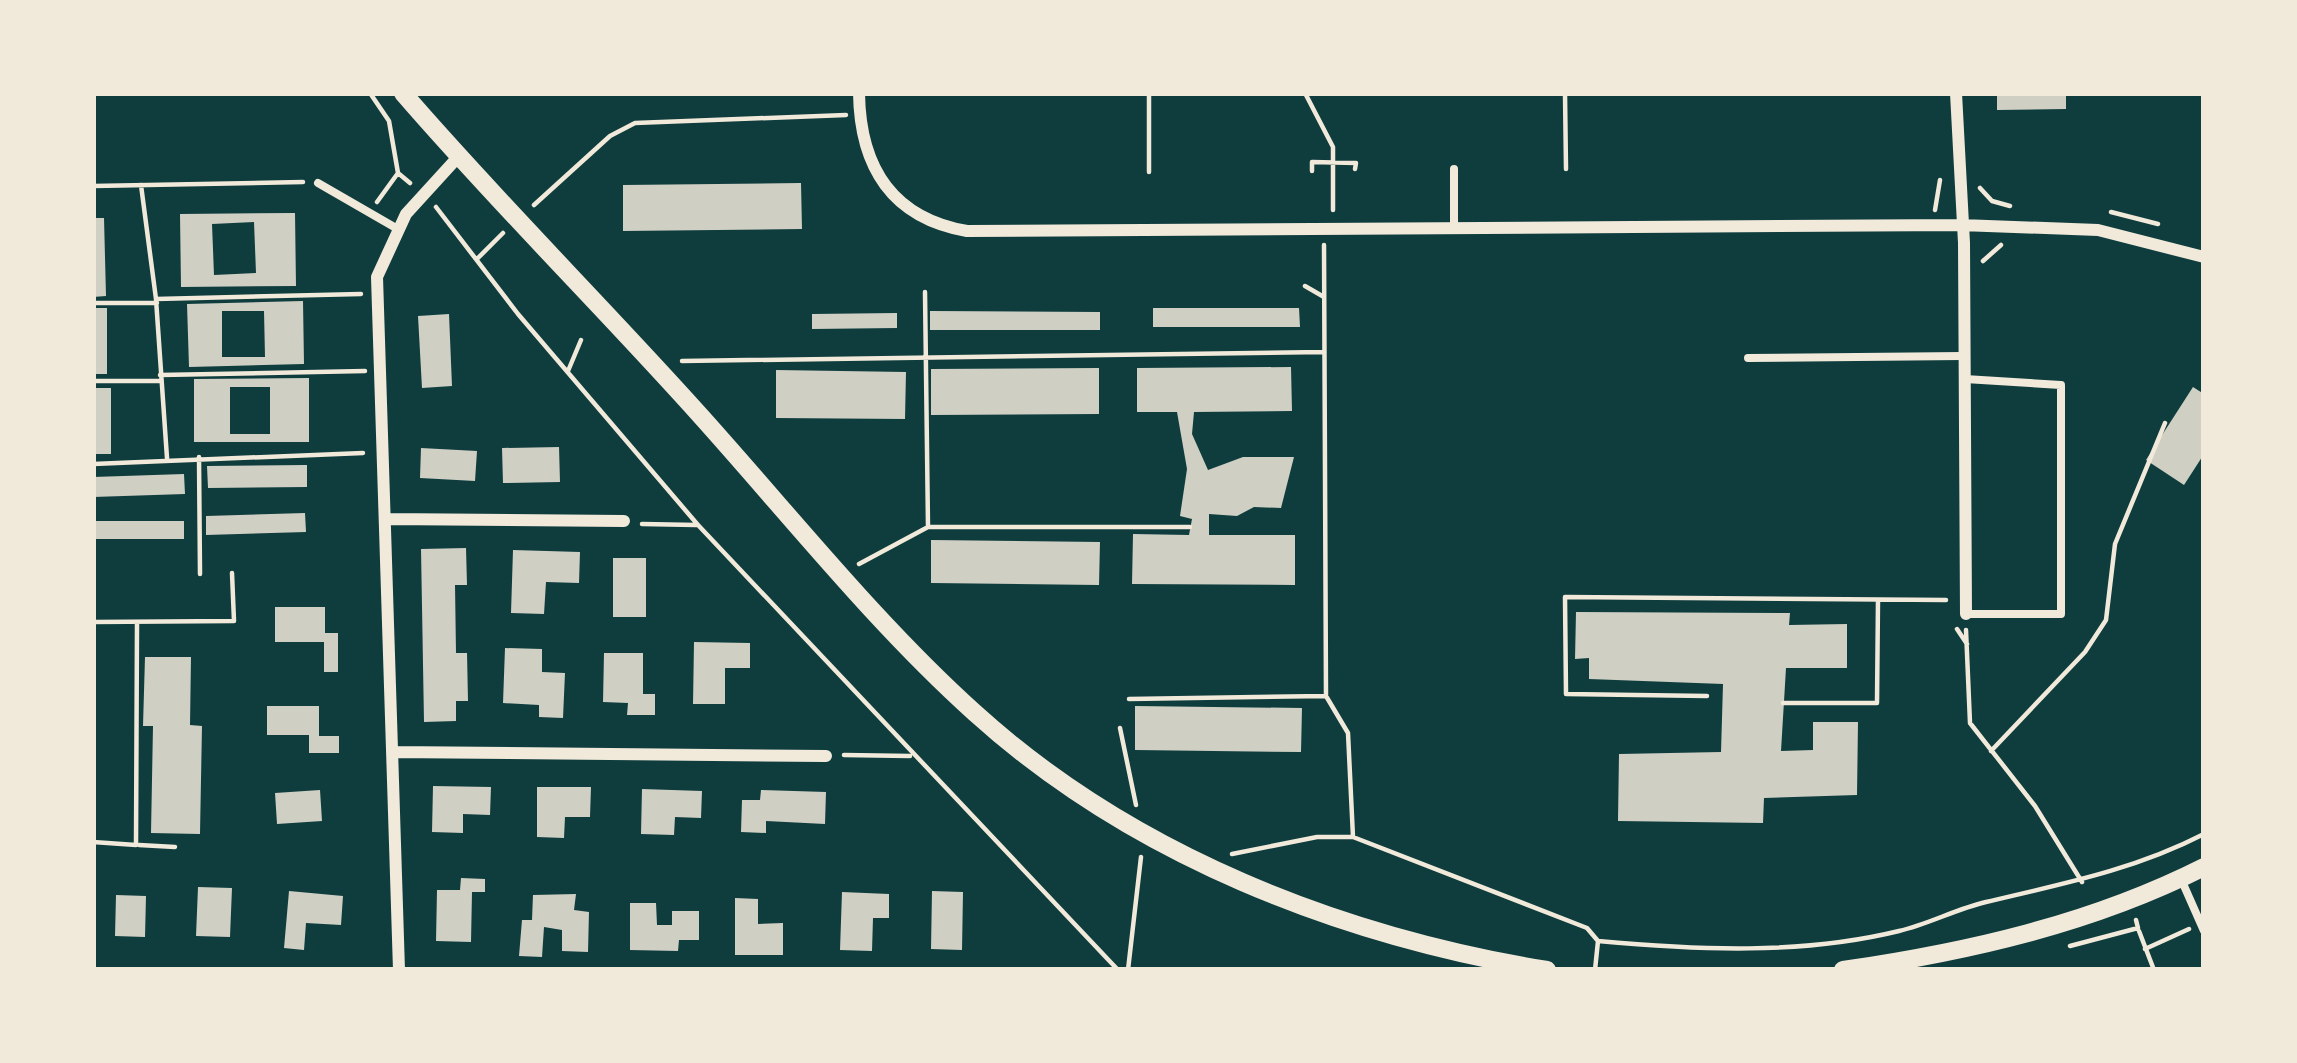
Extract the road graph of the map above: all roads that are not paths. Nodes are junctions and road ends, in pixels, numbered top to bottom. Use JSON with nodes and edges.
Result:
{"nodes":[{"id":1,"x":403,"y":93,"type":"edge"},
{"id":2,"x":859,"y":93,"type":"edge"},
{"id":3,"x":1956,"y":93,"type":"edge"},
{"id":4,"x":458,"y":157,"type":"junction"},
{"id":5,"x":1454,"y":169,"type":"dead end"},
{"id":6,"x":319,"y":183,"type":"road end"},
{"id":7,"x":1961,"y":225,"type":"junction"},
{"id":8,"x":1454,"y":227,"type":"junction"},
{"id":9,"x":396,"y":229,"type":"junction"},
{"id":10,"x":2204,"y":257,"type":"edge"},
{"id":11,"x":1965,"y":356,"type":"junction"},
{"id":12,"x":1748,"y":358,"type":"dead end"},
{"id":13,"x":1965,"y":379,"type":"junction"},
{"id":14,"x":385,"y":519,"type":"junction"},
{"id":15,"x":624,"y":520,"type":"road end"},
{"id":16,"x":1966,"y":614,"type":"joint"},
{"id":17,"x":392,"y":752,"type":"junction"},
{"id":18,"x":826,"y":756,"type":"road end"},
{"id":19,"x":2204,"y":867,"type":"edge"},
{"id":20,"x":2181,"y":879,"type":"junction"},
{"id":21,"x":2202,"y":928,"type":"edge"},
{"id":22,"x":400,"y":970,"type":"edge"},
{"id":23,"x":1547,"y":970,"type":"edge"},
{"id":24,"x":1844,"y":970,"type":"edge"}],
"edges":[{"from":1,"to":4,"type":"street"},
{"from":2,"to":8,"type":"street"},
{"from":3,"to":7,"type":"street"},
{"from":4,"to":9,"type":"street"},
{"from":4,"to":23,"type":"street"},
{"from":5,"to":8,"type":"lane"},
{"from":6,"to":9,"type":"lane"},
{"from":7,"to":8,"type":"street"},
{"from":7,"to":10,"type":"street"},
{"from":7,"to":11,"type":"street"},
{"from":9,"to":14,"type":"street"},
{"from":11,"to":12,"type":"lane"},
{"from":11,"to":13,"type":"street"},
{"from":13,"to":16,"type":"street"},
{"from":13,"to":16,"type":"lane"},
{"from":14,"to":15,"type":"street"},
{"from":14,"to":17,"type":"street"},
{"from":17,"to":18,"type":"street"},
{"from":17,"to":22,"type":"street"},
{"from":19,"to":20,"type":"street"},
{"from":20,"to":21,"type":"lane"},
{"from":20,"to":24,"type":"street"}]}
